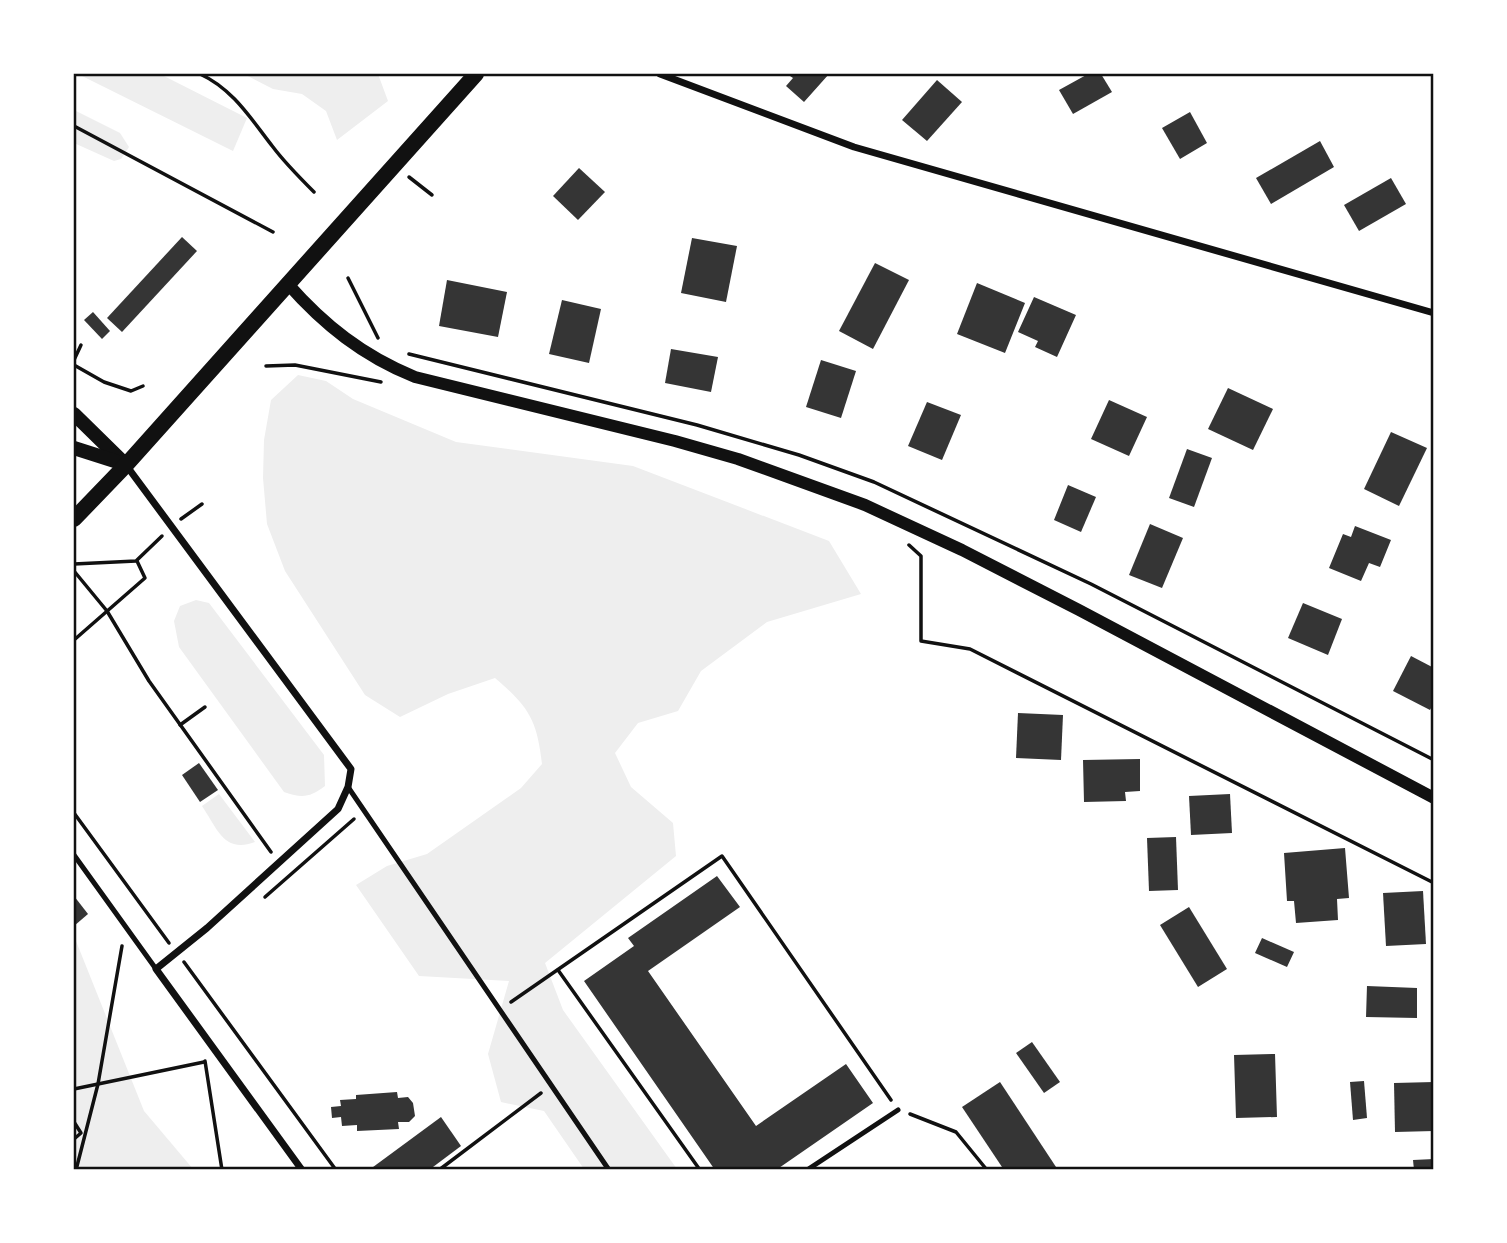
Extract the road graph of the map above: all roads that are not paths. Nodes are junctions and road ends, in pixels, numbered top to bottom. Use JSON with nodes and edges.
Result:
{"nodes":[{"id":1,"x":476,"y":74,"type":"edge"},
{"id":2,"x":660,"y":74,"type":"edge"},
{"id":3,"x":287,"y":283,"type":"junction"},
{"id":4,"x":1433,"y":313,"type":"edge"},
{"id":5,"x":74,"y":414,"type":"edge"},
{"id":6,"x":74,"y":448,"type":"edge"},
{"id":7,"x":126,"y":465,"type":"junction"},
{"id":8,"x":74,"y":519,"type":"edge"},
{"id":9,"x":348,"y":787,"type":"junction"},
{"id":10,"x":1433,"y":798,"type":"edge"},
{"id":11,"x":74,"y":855,"type":"edge"},
{"id":12,"x":156,"y":969,"type":"junction"},
{"id":13,"x":898,"y":1110,"type":"road end"},
{"id":14,"x":302,"y":1170,"type":"edge"},
{"id":15,"x":609,"y":1170,"type":"edge"},
{"id":16,"x":807,"y":1170,"type":"edge"}],
"edges":[{"from":1,"to":3,"type":"main road"},
{"from":2,"to":4,"type":"street"},
{"from":3,"to":7,"type":"main road"},
{"from":3,"to":10,"type":"street"},
{"from":5,"to":7,"type":"main road"},
{"from":6,"to":7,"type":"main road"},
{"from":7,"to":8,"type":"main road"},
{"from":7,"to":9,"type":"street"},
{"from":9,"to":12,"type":"street"},
{"from":9,"to":15,"type":"lane"},
{"from":11,"to":12,"type":"lane"},
{"from":12,"to":14,"type":"street"},
{"from":13,"to":16,"type":"lane"}]}
